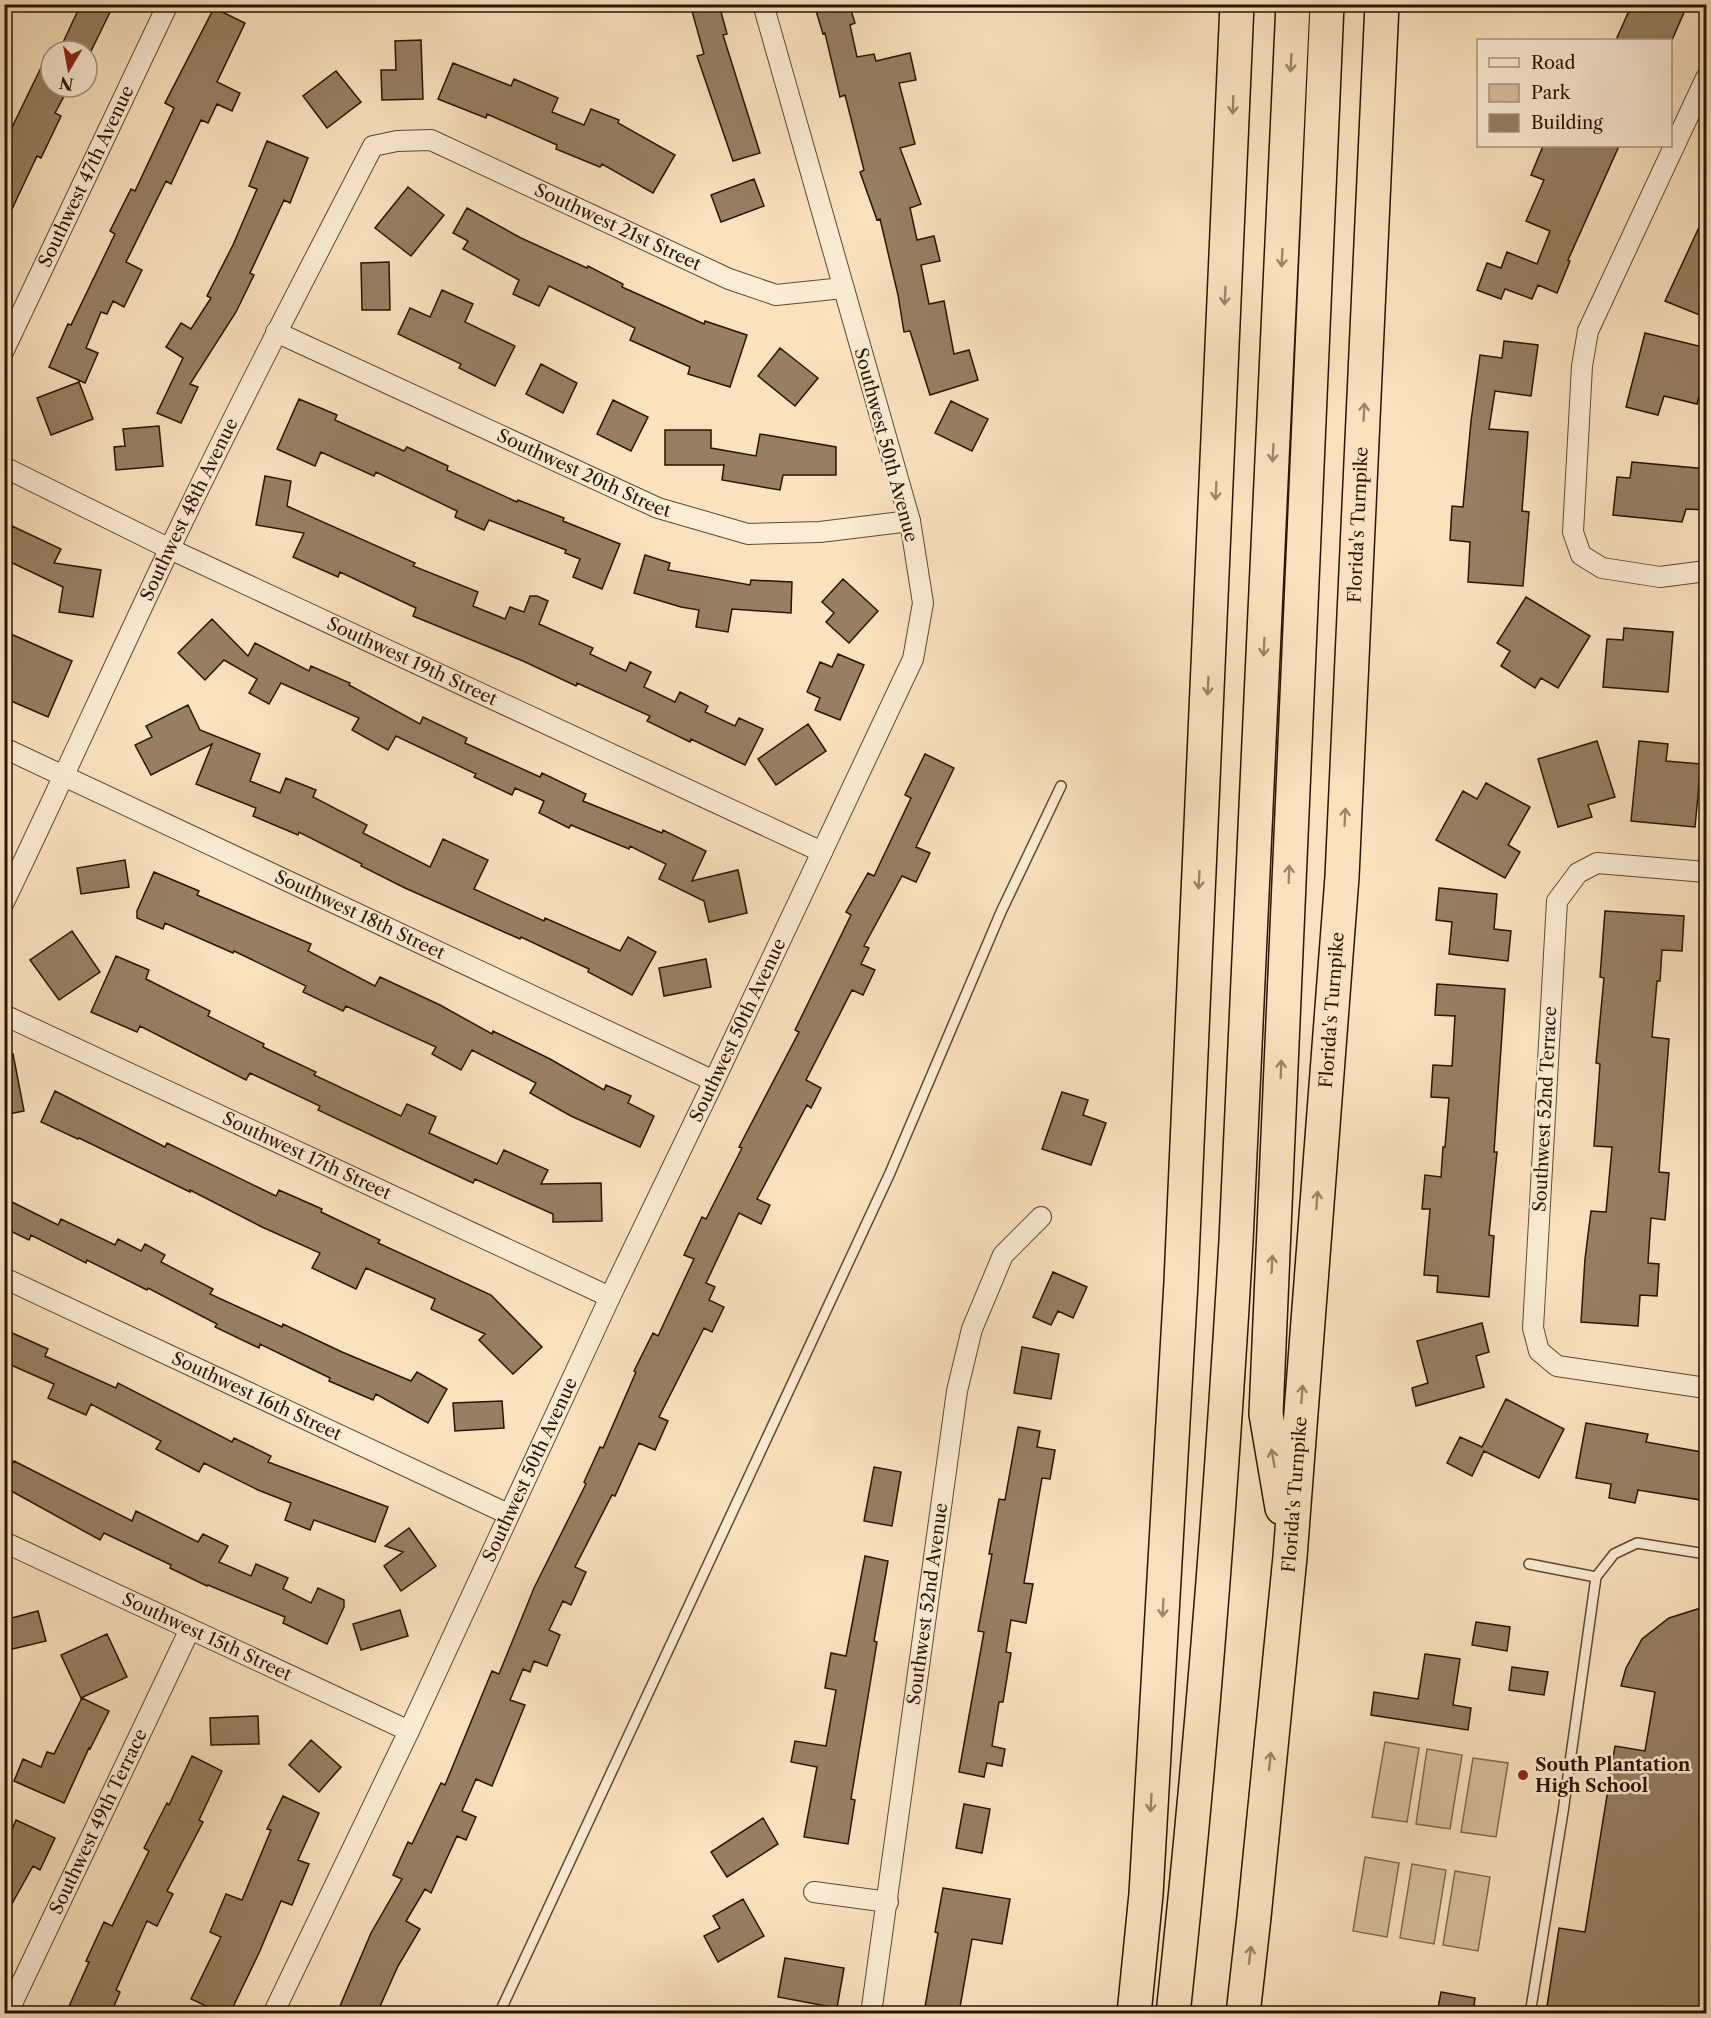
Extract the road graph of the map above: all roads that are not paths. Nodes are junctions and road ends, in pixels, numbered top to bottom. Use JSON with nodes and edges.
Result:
{"nodes":[{"id":1,"x":168,"y":4,"type":"edge"},
{"id":2,"x":764,"y":4,"type":"edge"},
{"id":3,"x":1237,"y":4,"type":"edge"},
{"id":4,"x":1293,"y":4,"type":"edge"},
{"id":5,"x":1327,"y":4,"type":"edge"},
{"id":6,"x":1382,"y":4,"type":"edge"},
{"id":7,"x":1707,"y":78,"type":"edge"},
{"id":8,"x":397,"y":141,"type":"joint"},
{"id":9,"x":843,"y":288,"type":"junction"},
{"id":10,"x":276,"y":332,"type":"junction"},
{"id":11,"x":4,"y":350,"type":"edge"},
{"id":12,"x":4,"y":467,"type":"edge"},
{"id":13,"x":910,"y":521,"type":"junction"},
{"id":14,"x":170,"y":549,"type":"junction"},
{"id":15,"x":1707,"y":571,"type":"edge"},
{"id":16,"x":4,"y":748,"type":"edge"},
{"id":17,"x":65,"y":776,"type":"junction"},
{"id":18,"x":1061,"y":786,"type":"dead end"},
{"id":19,"x":822,"y":852,"type":"junction"},
{"id":20,"x":1707,"y":872,"type":"edge"},
{"id":21,"x":4,"y":902,"type":"edge"},
{"id":22,"x":4,"y":1015,"type":"edge"},
{"id":23,"x":714,"y":1081,"type":"junction"},
{"id":24,"x":1041,"y":1217,"type":"dead end"},
{"id":25,"x":4,"y":1278,"type":"edge"},
{"id":26,"x":610,"y":1297,"type":"junction"},
{"id":27,"x":1707,"y":1388,"type":"edge"},
{"id":28,"x":508,"y":1514,"type":"junction"},
{"id":29,"x":4,"y":1542,"type":"edge"},
{"id":30,"x":1707,"y":1554,"type":"edge"},
{"id":31,"x":1290,"y":1557,"type":"junction"},
{"id":32,"x":1529,"y":1564,"type":"dead end"},
{"id":33,"x":1596,"y":1576,"type":"junction"},
{"id":34,"x":190,"y":1629,"type":"junction"},
{"id":35,"x":409,"y":1731,"type":"junction"},
{"id":36,"x":814,"y":1892,"type":"dead end"},
{"id":37,"x":888,"y":1902,"type":"junction"},
{"id":38,"x":7,"y":2013,"type":"edge"},
{"id":39,"x":273,"y":2013,"type":"edge"},
{"id":40,"x":499,"y":2013,"type":"edge"},
{"id":41,"x":871,"y":2013,"type":"edge"},
{"id":42,"x":1134,"y":2013,"type":"edge"},
{"id":43,"x":1173,"y":2013,"type":"edge"},
{"id":44,"x":1243,"y":2013,"type":"edge"},
{"id":45,"x":1530,"y":2013,"type":"edge"}],
"edges":[{"from":1,"to":11,"type":"street","name":"Southwest 47th Avenue"},
{"from":2,"to":9,"type":"street","name":"Southwest 50th Avenue"},
{"from":3,"to":42,"type":"highway","one_way":true},
{"from":4,"to":43,"type":"highway","one_way":true},
{"from":31,"to":5,"type":"highway","one_way":true},
{"from":31,"to":6,"type":"highway","name":"Florida's Turnpike","one_way":true},
{"from":7,"to":15,"type":"street"},
{"from":8,"to":9,"type":"street","name":"Southwest 21st Street"},
{"from":8,"to":10,"type":"street","name":"Southwest 48th Avenue"},
{"from":9,"to":13,"type":"street","name":"Southwest 50th Avenue"},
{"from":10,"to":13,"type":"street","name":"Southwest 20th Street"},
{"from":10,"to":14,"type":"street","name":"Southwest 48th Avenue"},
{"from":12,"to":14,"type":"street","name":"Southwest 19th Street"},
{"from":13,"to":19,"type":"street","name":"Southwest 50th Avenue"},
{"from":14,"to":17,"type":"street","name":"Southwest 48th Avenue"},
{"from":14,"to":19,"type":"street","name":"Southwest 19th Street"},
{"from":16,"to":17,"type":"street","name":"Southwest 18th Street"},
{"from":17,"to":21,"type":"street","name":"Southwest 48th Avenue"},
{"from":17,"to":23,"type":"street","name":"Southwest 18th Street"},
{"from":18,"to":40,"type":"lane"},
{"from":19,"to":23,"type":"street","name":"Southwest 50th Avenue"},
{"from":20,"to":27,"type":"street","name":"Southwest 52nd Terrace"},
{"from":22,"to":26,"type":"street","name":"Southwest 17th Street"},
{"from":23,"to":26,"type":"street","name":"Southwest 50th Avenue"},
{"from":24,"to":37,"type":"street","name":"Southwest 52nd Avenue"},
{"from":25,"to":28,"type":"street","name":"Southwest 16th Street"},
{"from":26,"to":28,"type":"street","name":"Southwest 50th Avenue"},
{"from":28,"to":35,"type":"street","name":"Southwest 50th Avenue"},
{"from":29,"to":34,"type":"street","name":"Southwest 15th Street"},
{"from":30,"to":33,"type":"lane"},
{"from":44,"to":31,"type":"highway","name":"Florida's Turnpike","one_way":true},
{"from":32,"to":33,"type":"lane"},
{"from":33,"to":45,"type":"lane"},
{"from":34,"to":35,"type":"street","name":"Southwest 15th Street"},
{"from":34,"to":38,"type":"street","name":"Southwest 49th Terrace"},
{"from":35,"to":39,"type":"street","name":"Southwest 50th Avenue"},
{"from":36,"to":37,"type":"street"},
{"from":37,"to":41,"type":"street","name":"Southwest 52nd Avenue"}]}
